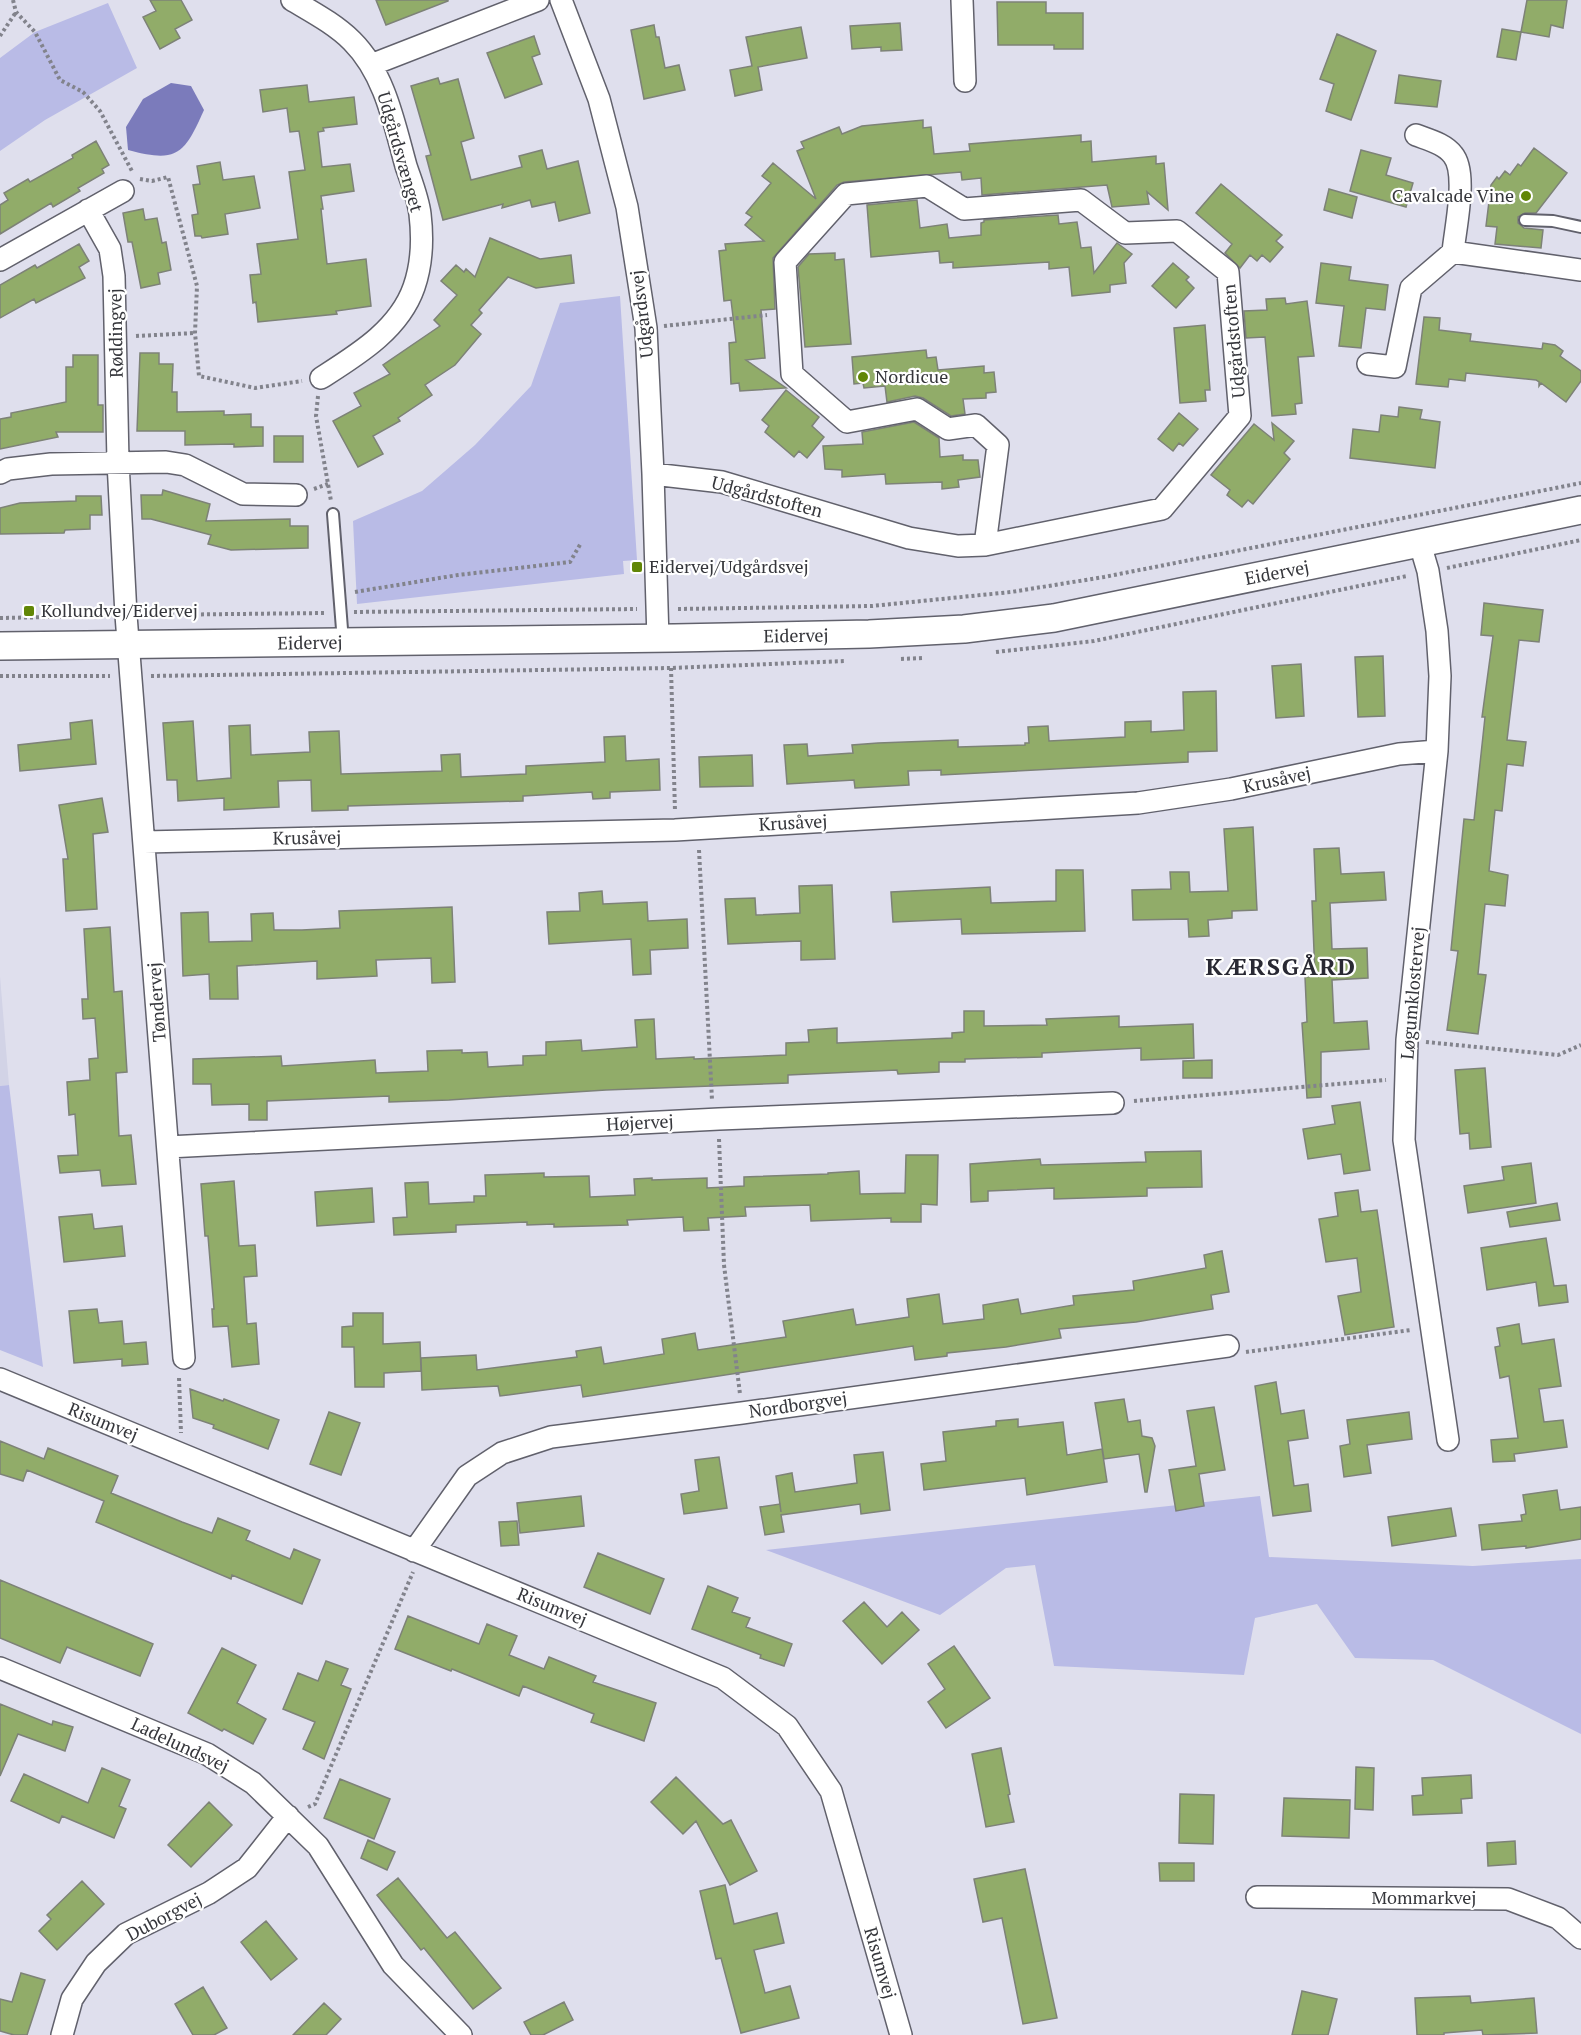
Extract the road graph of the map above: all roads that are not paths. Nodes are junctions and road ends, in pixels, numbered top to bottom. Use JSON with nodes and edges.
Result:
{"nodes":[{"id":1,"x":292,"y":0,"type":"edge"},
{"id":2,"x":538,"y":0,"type":"edge"},
{"id":3,"x":561,"y":0,"type":"edge"},
{"id":4,"x":962,"y":0,"type":"edge"},
{"id":5,"x":371,"y":65,"type":"junction"},
{"id":6,"x":965,"y":81,"type":"dead end"},
{"id":7,"x":1416,"y":135,"type":"dead end"},
{"id":8,"x":123,"y":191,"type":"dead end"},
{"id":9,"x":88,"y":210,"type":"junction"},
{"id":10,"x":1525,"y":220,"type":"dead end"},
{"id":11,"x":1581,"y":227,"type":"edge"},
{"id":12,"x":1453,"y":252,"type":"junction"},
{"id":13,"x":0,"y":260,"type":"edge"},
{"id":14,"x":1581,"y":270,"type":"edge"},
{"id":15,"x":1368,"y":364,"type":"dead end"},
{"id":16,"x":321,"y":378,"type":"road end"},
{"id":17,"x":118,"y":462,"type":"junction"},
{"id":18,"x":0,"y":473,"type":"edge"},
{"id":19,"x":653,"y":474,"type":"junction"},
{"id":20,"x":296,"y":495,"type":"dead end"},
{"id":21,"x":1581,"y":510,"type":"edge"},
{"id":22,"x":333,"y":514,"type":"road end"},
{"id":23,"x":1420,"y":544,"type":"junction"},
{"id":24,"x":985,"y":545,"type":"junction"},
{"id":25,"x":658,"y":639,"type":"junction"},
{"id":26,"x":343,"y":643,"type":"junction"},
{"id":27,"x":0,"y":646,"type":"edge"},
{"id":28,"x":129,"y":646,"type":"junction"},
{"id":29,"x":1437,"y":752,"type":"junction"},
{"id":30,"x":144,"y":842,"type":"junction"},
{"id":31,"x":1113,"y":1103,"type":"road end"},
{"id":32,"x":168,"y":1147,"type":"junction"},
{"id":33,"x":1228,"y":1346,"type":"road end"},
{"id":34,"x":184,"y":1359,"type":"road end"},
{"id":35,"x":0,"y":1380,"type":"edge"},
{"id":36,"x":1448,"y":1440,"type":"dead end"},
{"id":37,"x":414,"y":1551,"type":"junction"},
{"id":38,"x":0,"y":1668,"type":"edge"},
{"id":39,"x":288,"y":1816,"type":"junction"},
{"id":40,"x":1257,"y":1897,"type":"dead end"},
{"id":41,"x":1581,"y":1938,"type":"edge"},
{"id":42,"x":62,"y":2035,"type":"edge"},
{"id":43,"x":461,"y":2035,"type":"edge"},
{"id":44,"x":901,"y":2035,"type":"edge"}],
"edges":[{"from":1,"to":5,"type":"street","name":"Udgårdsvænget"},
{"from":2,"to":5,"type":"street"},
{"from":3,"to":19,"type":"street","name":"Udgårdsvej"},
{"from":4,"to":6,"type":"street"},
{"from":5,"to":16,"type":"street","name":"Udgårdsvænget"},
{"from":7,"to":12,"type":"street"},
{"from":8,"to":9,"type":"street"},
{"from":9,"to":13,"type":"street"},
{"from":9,"to":17,"type":"street","name":"Røddingvej"},
{"from":10,"to":11,"type":"lane"},
{"from":12,"to":14,"type":"street"},
{"from":12,"to":15,"type":"street"},
{"from":17,"to":18,"type":"street"},
{"from":17,"to":20,"type":"street"},
{"from":17,"to":28,"type":"street","name":"Røddingvej"},
{"from":19,"to":24,"type":"street","name":"Udgårdstoften"},
{"from":19,"to":25,"type":"street","name":"Udgårdsvej"},
{"from":21,"to":23,"type":"street","name":"Eidervej"},
{"from":22,"to":26,"type":"lane"},
{"from":23,"to":25,"type":"street","name":"Eidervej"},
{"from":23,"to":29,"type":"street","name":"Løgumklostervej"},
{"from":24,"to":24,"type":"street","name":"Udgårdstoften"},
{"from":25,"to":26,"type":"street","name":"Eidervej"},
{"from":26,"to":28,"type":"street","name":"Eidervej"},
{"from":27,"to":28,"type":"street","name":"Eidervej"},
{"from":28,"to":30,"type":"street","name":"Tøndervej"},
{"from":29,"to":30,"type":"street","name":"Krusåvej"},
{"from":29,"to":36,"type":"street","name":"Løgumklostervej"},
{"from":30,"to":32,"type":"street","name":"Tøndervej"},
{"from":31,"to":32,"type":"street","name":"Højervej"},
{"from":32,"to":34,"type":"street","name":"Tøndervej"},
{"from":33,"to":37,"type":"street","name":"Nordborgvej"},
{"from":35,"to":37,"type":"street","name":"Risumvej"},
{"from":37,"to":44,"type":"street","name":"Risumvej"},
{"from":38,"to":39,"type":"street","name":"Ladelundsvej"},
{"from":39,"to":42,"type":"street","name":"Duborgvej"},
{"from":39,"to":43,"type":"street","name":"Ladelundsvej"},
{"from":40,"to":41,"type":"street","name":"Mommarkvej"}]}
